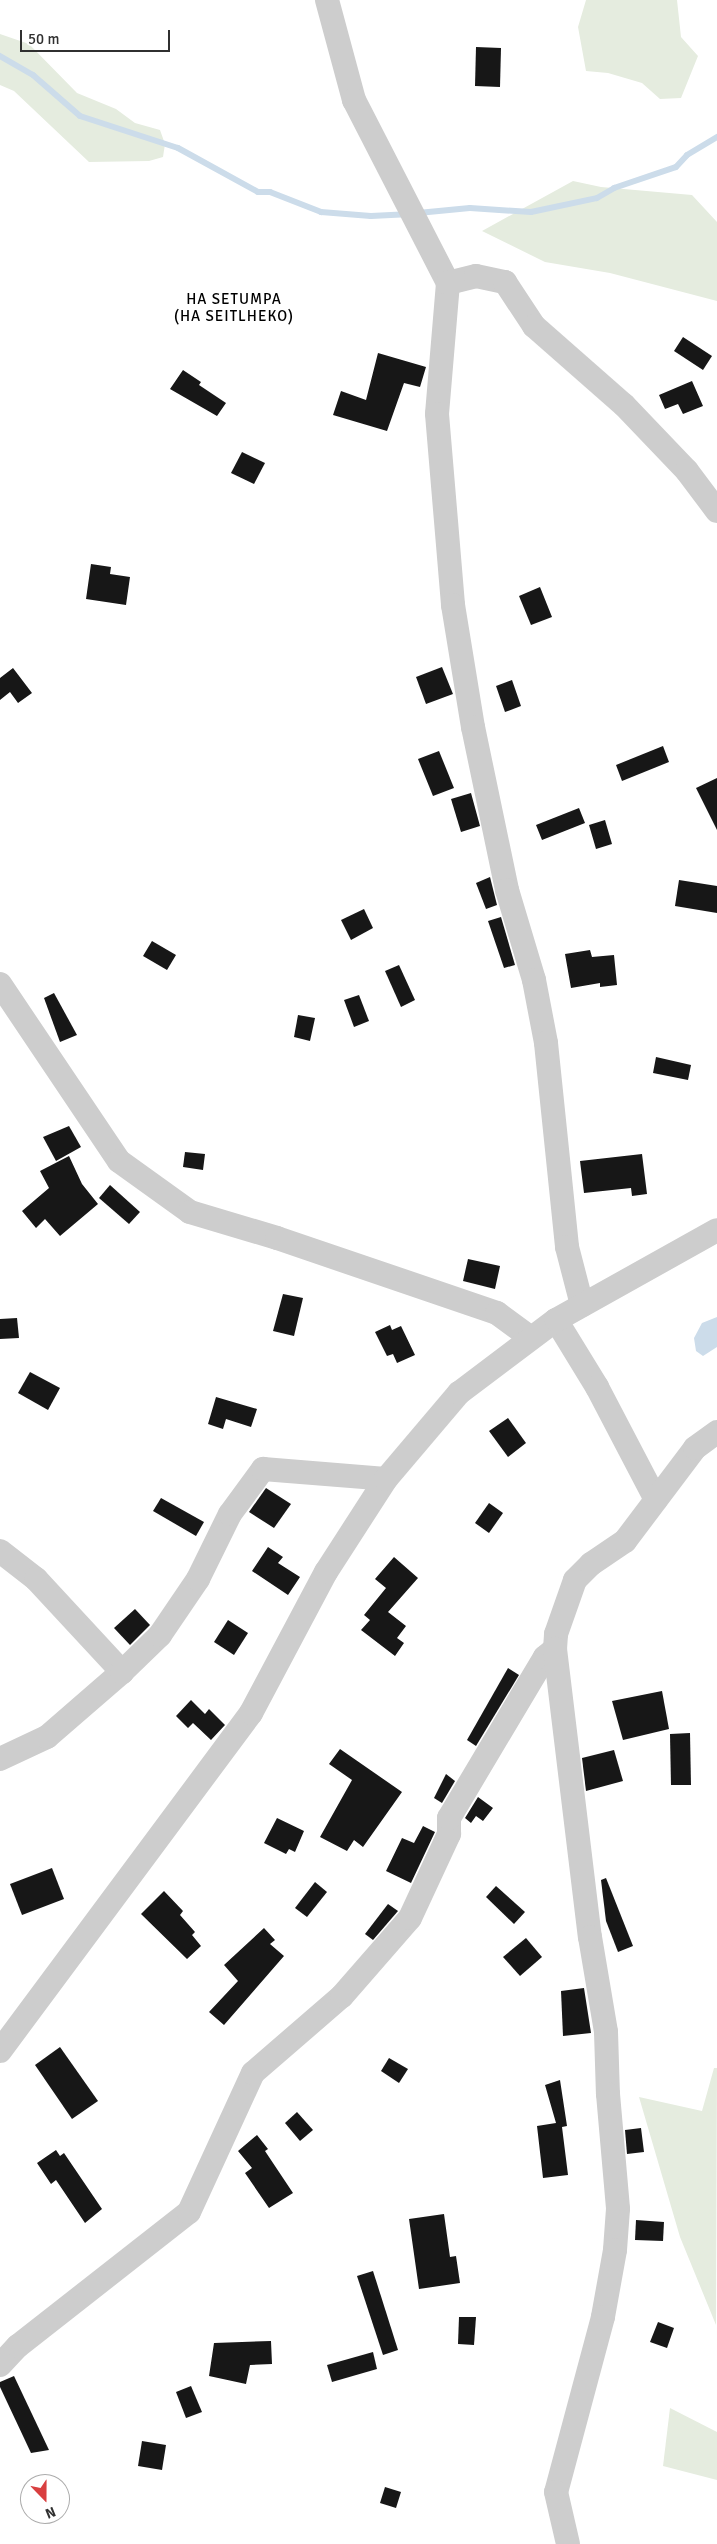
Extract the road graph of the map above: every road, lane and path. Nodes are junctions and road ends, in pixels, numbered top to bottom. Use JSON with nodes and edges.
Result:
{"nodes":[{"id":1,"x":327,"y":0,"type":"edge"},
{"id":2,"x":448,"y":282,"type":"junction"},
{"id":3,"x":717,"y":511,"type":"edge"},
{"id":4,"x":0,"y":984,"type":"edge"},
{"id":5,"x":717,"y":1230,"type":"edge"},
{"id":6,"x":582,"y":1305,"type":"junction"},
{"id":7,"x":556,"y":1320,"type":"junction"},
{"id":8,"x":531,"y":1338,"type":"junction"},
{"id":9,"x":717,"y":1432,"type":"edge"},
{"id":10,"x":386,"y":1479,"type":"junction"},
{"id":11,"x":656,"y":1500,"type":"junction"},
{"id":12,"x":0,"y":1551,"type":"edge"},
{"id":13,"x":555,"y":1649,"type":"junction"},
{"id":14,"x":122,"y":1672,"type":"junction"},
{"id":15,"x":0,"y":1759,"type":"edge"},
{"id":16,"x":0,"y":2051,"type":"edge"},
{"id":17,"x":0,"y":2365,"type":"edge"},
{"id":18,"x":568,"y":2544,"type":"edge"}],
"edges":[{"from":1,"to":2,"type":"street"},
{"from":2,"to":3,"type":"street"},
{"from":2,"to":6,"type":"street"},
{"from":4,"to":8,"type":"street"},
{"from":5,"to":6,"type":"street"},
{"from":6,"to":7,"type":"street"},
{"from":7,"to":8,"type":"street"},
{"from":7,"to":11,"type":"street"},
{"from":8,"to":10,"type":"street"},
{"from":9,"to":11,"type":"street"},
{"from":10,"to":14,"type":"street"},
{"from":10,"to":16,"type":"street"},
{"from":11,"to":13,"type":"street"},
{"from":12,"to":14,"type":"street"},
{"from":13,"to":17,"type":"street"},
{"from":13,"to":18,"type":"street"},
{"from":14,"to":15,"type":"street"}]}
